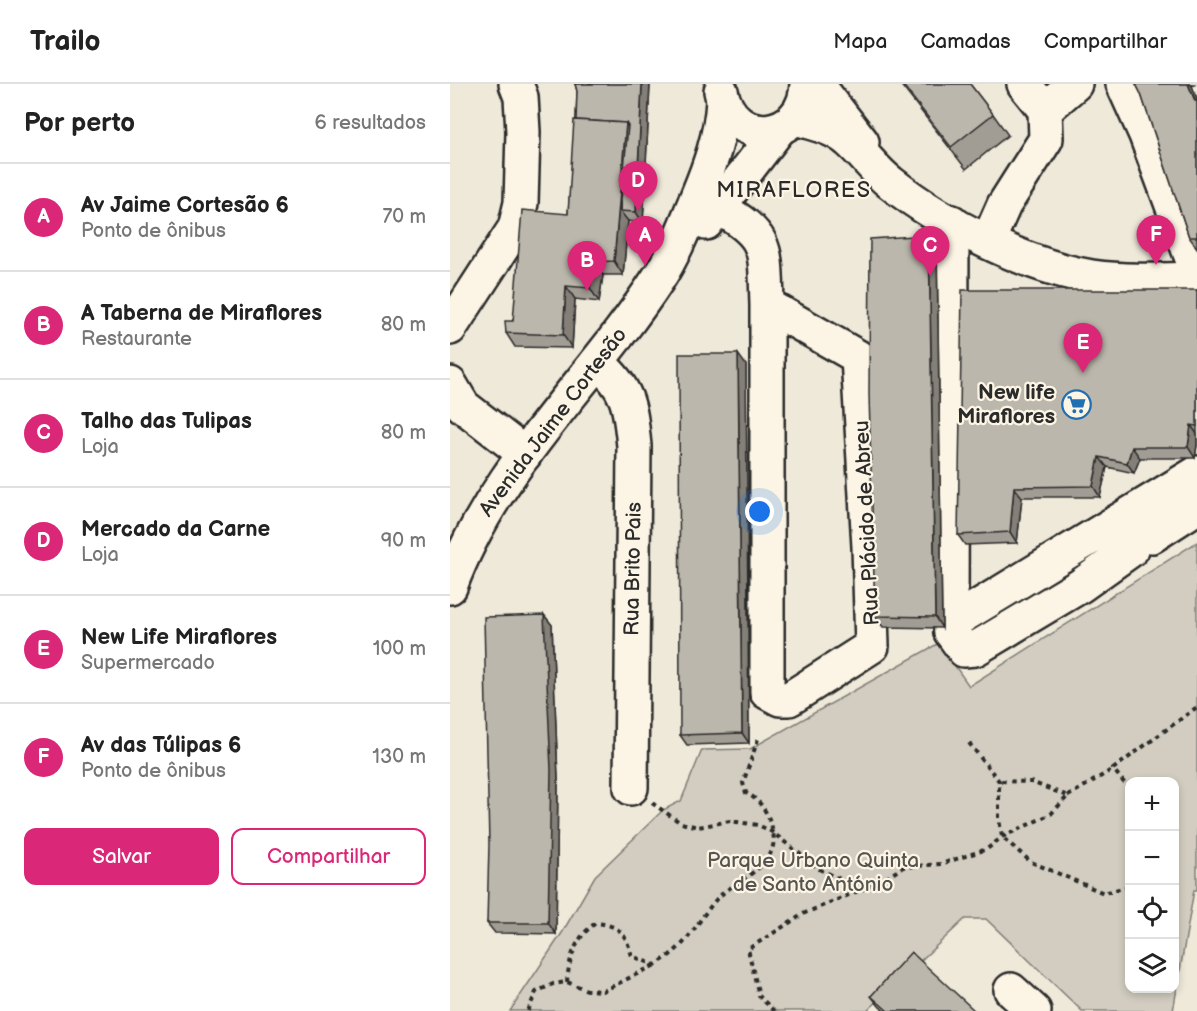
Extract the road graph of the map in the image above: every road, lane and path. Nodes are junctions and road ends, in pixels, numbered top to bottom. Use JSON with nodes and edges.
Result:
{"nodes":[{"id":1,"x":516,"y":84,"type":"edge"},
{"id":2,"x":807,"y":84,"type":"edge"},
{"id":3,"x":817,"y":84,"type":"edge"},
{"id":4,"x":1024,"y":84,"type":"edge"},
{"id":5,"x":1109,"y":84,"type":"edge"},
{"id":6,"x":1123,"y":84,"type":"edge"},
{"id":7,"x":1075,"y":85,"type":"edge"},
{"id":8,"x":722,"y":93,"type":"edge"},
{"id":9,"x":1046,"y":110,"type":"junction"},
{"id":10,"x":787,"y":123,"type":"junction"},
{"id":11,"x":871,"y":164,"type":"junction"},
{"id":12,"x":718,"y":207,"type":"junction"},
{"id":13,"x":952,"y":222,"type":"junction"},
{"id":14,"x":988,"y":241,"type":"junction"},
{"id":15,"x":1197,"y":272,"type":"edge"},
{"id":16,"x":1197,"y":279,"type":"edge"},
{"id":17,"x":648,"y":294,"type":"junction"},
{"id":18,"x":766,"y":305,"type":"junction"},
{"id":19,"x":450,"y":328,"type":"edge"},
{"id":20,"x":597,"y":362,"type":"junction"},
{"id":21,"x":450,"y":384,"type":"edge"},
{"id":22,"x":525,"y":454,"type":"junction"},
{"id":23,"x":1197,"y":473,"type":"edge"},
{"id":24,"x":1197,"y":507,"type":"edge"},
{"id":25,"x":1152,"y":536,"type":"dead end"},
{"id":26,"x":450,"y":587,"type":"edge"},
{"id":27,"x":1197,"y":707,"type":"edge"},
{"id":28,"x":758,"y":739,"type":"dead end"},
{"id":29,"x":969,"y":743,"type":"dead end"},
{"id":30,"x":1113,"y":769,"type":"junction"},
{"id":31,"x":999,"y":781,"type":"junction"},
{"id":32,"x":1125,"y":784,"type":"edge"},
{"id":33,"x":631,"y":788,"type":"joint"},
{"id":34,"x":1068,"y":796,"type":"junction"},
{"id":35,"x":772,"y":832,"type":"junction"},
{"id":36,"x":1002,"y":837,"type":"junction"},
{"id":37,"x":1125,"y":887,"type":"edge"},
{"id":38,"x":862,"y":890,"type":"junction"},
{"id":39,"x":655,"y":964,"type":"junction"},
{"id":40,"x":567,"y":982,"type":"junction"},
{"id":41,"x":528,"y":1011,"type":"edge"},
{"id":42,"x":774,"y":1011,"type":"edge"}],
"edges":[{"from":1,"to":19,"type":"street"},
{"from":2,"to":10,"type":"street","name":"Avenida Jaime Cortesão"},
{"from":3,"to":11,"type":"street"},
{"from":4,"to":9,"type":"street"},
{"from":5,"to":7,"type":"street"},
{"from":6,"to":15,"type":"street"},
{"from":7,"to":9,"type":"street"},
{"from":8,"to":10,"type":"street"},
{"from":8,"to":17,"type":"street","name":"Avenida Jaime Cortesão"},
{"from":9,"to":14,"type":"street"},
{"from":10,"to":11,"type":"street"},
{"from":10,"to":12,"type":"street","name":"Avenida Jaime Cortesão"},
{"from":11,"to":13,"type":"street"},
{"from":12,"to":17,"type":"street","name":"Avenida Jaime Cortesão"},
{"from":12,"to":18,"type":"street","name":"Rua Plácido de Abreu"},
{"from":13,"to":14,"type":"street"},
{"from":13,"to":23,"type":"street"},
{"from":14,"to":16,"type":"street"},
{"from":17,"to":20,"type":"street","name":"Avenida Jaime Cortesão"},
{"from":18,"to":18,"type":"street","name":"Rua Plácido de Abreu"},
{"from":20,"to":22,"type":"street","name":"Avenida Jaime Cortesão"},
{"from":20,"to":33,"type":"street","name":"Rua Brito Pais"},
{"from":21,"to":22,"type":"street"},
{"from":22,"to":26,"type":"street","name":"Avenida Jaime Cortesão"},
{"from":24,"to":25,"type":"street"},
{"from":27,"to":30,"type":"path"},
{"from":28,"to":35,"type":"path"},
{"from":29,"to":31,"type":"path"},
{"from":30,"to":32,"type":"path"},
{"from":30,"to":34,"type":"path"},
{"from":31,"to":34,"type":"path"},
{"from":31,"to":36,"type":"path"},
{"from":33,"to":35,"type":"path"},
{"from":34,"to":36,"type":"path"},
{"from":35,"to":38,"type":"path"},
{"from":35,"to":39,"type":"path"},
{"from":36,"to":37,"type":"path"},
{"from":36,"to":38,"type":"path"},
{"from":38,"to":42,"type":"path"},
{"from":39,"to":40,"type":"path"},
{"from":39,"to":40,"type":"path"},
{"from":40,"to":41,"type":"path"}]}
